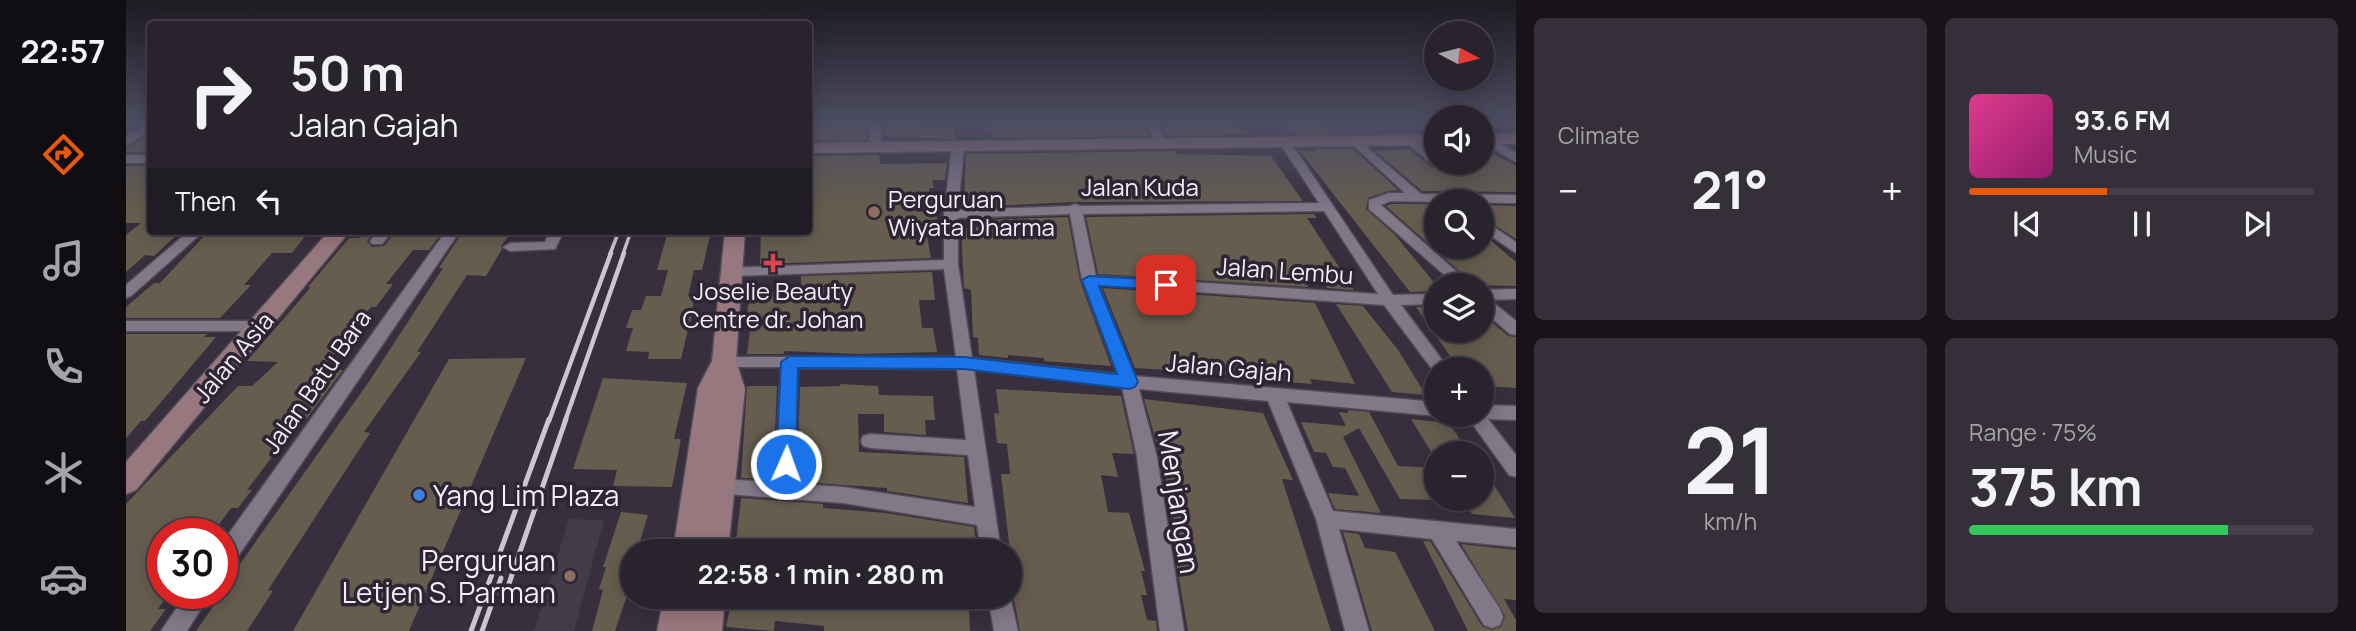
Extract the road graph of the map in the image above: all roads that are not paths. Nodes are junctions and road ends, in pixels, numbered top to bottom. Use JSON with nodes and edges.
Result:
{"nodes":[{"id":1,"x":957,"y":151,"type":"edge"},
{"id":2,"x":1291,"y":151,"type":"edge"},
{"id":3,"x":1367,"y":151,"type":"edge"},
{"id":4,"x":126,"y":159,"type":"edge"},
{"id":5,"x":147,"y":159,"type":"edge"},
{"id":6,"x":1418,"y":198,"type":"junction"},
{"id":7,"x":1424,"y":198,"type":"edge"},
{"id":8,"x":1494,"y":199,"type":"edge"},
{"id":9,"x":1516,"y":199,"type":"edge"},
{"id":10,"x":1328,"y":207,"type":"junction"},
{"id":11,"x":1075,"y":208,"type":"junction"},
{"id":12,"x":951,"y":214,"type":"junction"},
{"id":13,"x":1494,"y":232,"type":"edge"},
{"id":14,"x":192,"y":235,"type":"edge"},
{"id":15,"x":337,"y":235,"type":"edge"},
{"id":16,"x":450,"y":235,"type":"edge"},
{"id":17,"x":554,"y":235,"type":"edge"},
{"id":18,"x":735,"y":235,"type":"edge"},
{"id":19,"x":510,"y":247,"type":"dead end"},
{"id":20,"x":1516,"y":249,"type":"edge"},
{"id":21,"x":951,"y":264,"type":"junction"},
{"id":22,"x":731,"y":271,"type":"junction"},
{"id":23,"x":1451,"y":273,"type":"edge"},
{"id":24,"x":1089,"y":280,"type":"junction"},
{"id":25,"x":126,"y":293,"type":"edge"},
{"id":26,"x":1516,"y":293,"type":"edge"},
{"id":27,"x":1494,"y":294,"type":"edge"},
{"id":28,"x":1424,"y":299,"type":"edge"},
{"id":29,"x":1389,"y":300,"type":"junction"},
{"id":30,"x":1494,"y":311,"type":"edge"},
{"id":31,"x":126,"y":326,"type":"edge"},
{"id":32,"x":259,"y":326,"type":"junction"},
{"id":33,"x":1516,"y":330,"type":"edge"},
{"id":34,"x":1432,"y":357,"type":"edge"},
{"id":35,"x":724,"y":361,"type":"junction"},
{"id":36,"x":790,"y":362,"type":"junction"},
{"id":37,"x":964,"y":363,"type":"junction"},
{"id":38,"x":1129,"y":382,"type":"junction"},
{"id":39,"x":1275,"y":396,"type":"junction"},
{"id":40,"x":1424,"y":408,"type":"edge"},
{"id":41,"x":1494,"y":412,"type":"edge"},
{"id":42,"x":1516,"y":413,"type":"edge"},
{"id":43,"x":1484,"y":427,"type":"edge"},
{"id":44,"x":870,"y":441,"type":"dead end"},
{"id":45,"x":975,"y":448,"type":"junction"},
{"id":46,"x":1516,"y":469,"type":"edge"},
{"id":47,"x":126,"y":482,"type":"edge"},
{"id":48,"x":720,"y":487,"type":"junction"},
{"id":49,"x":785,"y":489,"type":"junction"},
{"id":50,"x":985,"y":517,"type":"junction"},
{"id":51,"x":1326,"y":519,"type":"junction"},
{"id":52,"x":1437,"y":529,"type":"junction"},
{"id":53,"x":238,"y":538,"type":"edge"},
{"id":54,"x":1516,"y":538,"type":"edge"},
{"id":55,"x":690,"y":539,"type":"edge"},
{"id":56,"x":714,"y":539,"type":"edge"},
{"id":57,"x":989,"y":539,"type":"edge"},
{"id":58,"x":189,"y":609,"type":"edge"},
{"id":59,"x":678,"y":609,"type":"edge"},
{"id":60,"x":708,"y":609,"type":"edge"},
{"id":61,"x":1001,"y":609,"type":"edge"},
{"id":62,"x":1492,"y":617,"type":"dead end"},
{"id":63,"x":173,"y":631,"type":"edge"},
{"id":64,"x":674,"y":631,"type":"edge"},
{"id":65,"x":705,"y":631,"type":"edge"},
{"id":66,"x":1006,"y":631,"type":"edge"},
{"id":67,"x":1172,"y":631,"type":"edge"},
{"id":68,"x":1357,"y":631,"type":"edge"}],
"edges":[{"from":1,"to":12,"type":"street"},
{"from":2,"to":10,"type":"street"},
{"from":3,"to":6,"type":"street"},
{"from":4,"to":5,"type":"street"},
{"from":6,"to":7,"type":"street"},
{"from":6,"to":23,"type":"street"},
{"from":8,"to":9,"type":"street"},
{"from":10,"to":11,"type":"street","name":"Jalan Kuda"},
{"from":10,"to":29,"type":"street"},
{"from":11,"to":12,"type":"street","name":"Jalan Kuda"},
{"from":11,"to":24,"type":"street","name":"Menjangan"},
{"from":12,"to":21,"type":"street"},
{"from":13,"to":20,"type":"street"},
{"from":14,"to":25,"type":"street"},
{"from":15,"to":32,"type":"street","name":"Jalan Asia"},
{"from":16,"to":53,"type":"street","name":"Jalan Batu Bara"},
{"from":17,"to":19,"type":"street"},
{"from":18,"to":22,"type":"street"},
{"from":21,"to":22,"type":"street"},
{"from":21,"to":37,"type":"street"},
{"from":22,"to":35,"type":"street"},
{"from":24,"to":29,"type":"street","name":"Jalan Lembu"},
{"from":24,"to":38,"type":"street","name":"Menjangan"},
{"from":26,"to":27,"type":"street"},
{"from":28,"to":29,"type":"street","name":"Jalan Lembu"},
{"from":29,"to":34,"type":"street"},
{"from":30,"to":33,"type":"street"},
{"from":31,"to":32,"type":"street"},
{"from":32,"to":47,"type":"street","name":"Jalan Asia"},
{"from":35,"to":36,"type":"street","name":"Jalan Gajah"},
{"from":35,"to":48,"type":"street"},
{"from":35,"to":55,"type":"street"},
{"from":36,"to":37,"type":"street","name":"Jalan Gajah"},
{"from":36,"to":49,"type":"street"},
{"from":37,"to":38,"type":"street","name":"Jalan Gajah"},
{"from":37,"to":45,"type":"street"},
{"from":38,"to":39,"type":"street","name":"Jalan Gajah"},
{"from":38,"to":67,"type":"street","name":"Menjangan"},
{"from":39,"to":40,"type":"street","name":"Jalan Gajah"},
{"from":39,"to":51,"type":"street"},
{"from":41,"to":42,"type":"street"},
{"from":43,"to":46,"type":"street"},
{"from":44,"to":45,"type":"street"},
{"from":45,"to":50,"type":"street"},
{"from":48,"to":49,"type":"street"},
{"from":48,"to":56,"type":"street"},
{"from":49,"to":50,"type":"street"},
{"from":50,"to":57,"type":"street"},
{"from":51,"to":52,"type":"street"},
{"from":51,"to":68,"type":"street"},
{"from":52,"to":54,"type":"street"},
{"from":52,"to":62,"type":"street"},
{"from":58,"to":63,"type":"street"},
{"from":59,"to":64,"type":"street"},
{"from":60,"to":65,"type":"street"},
{"from":61,"to":66,"type":"street"}]}
